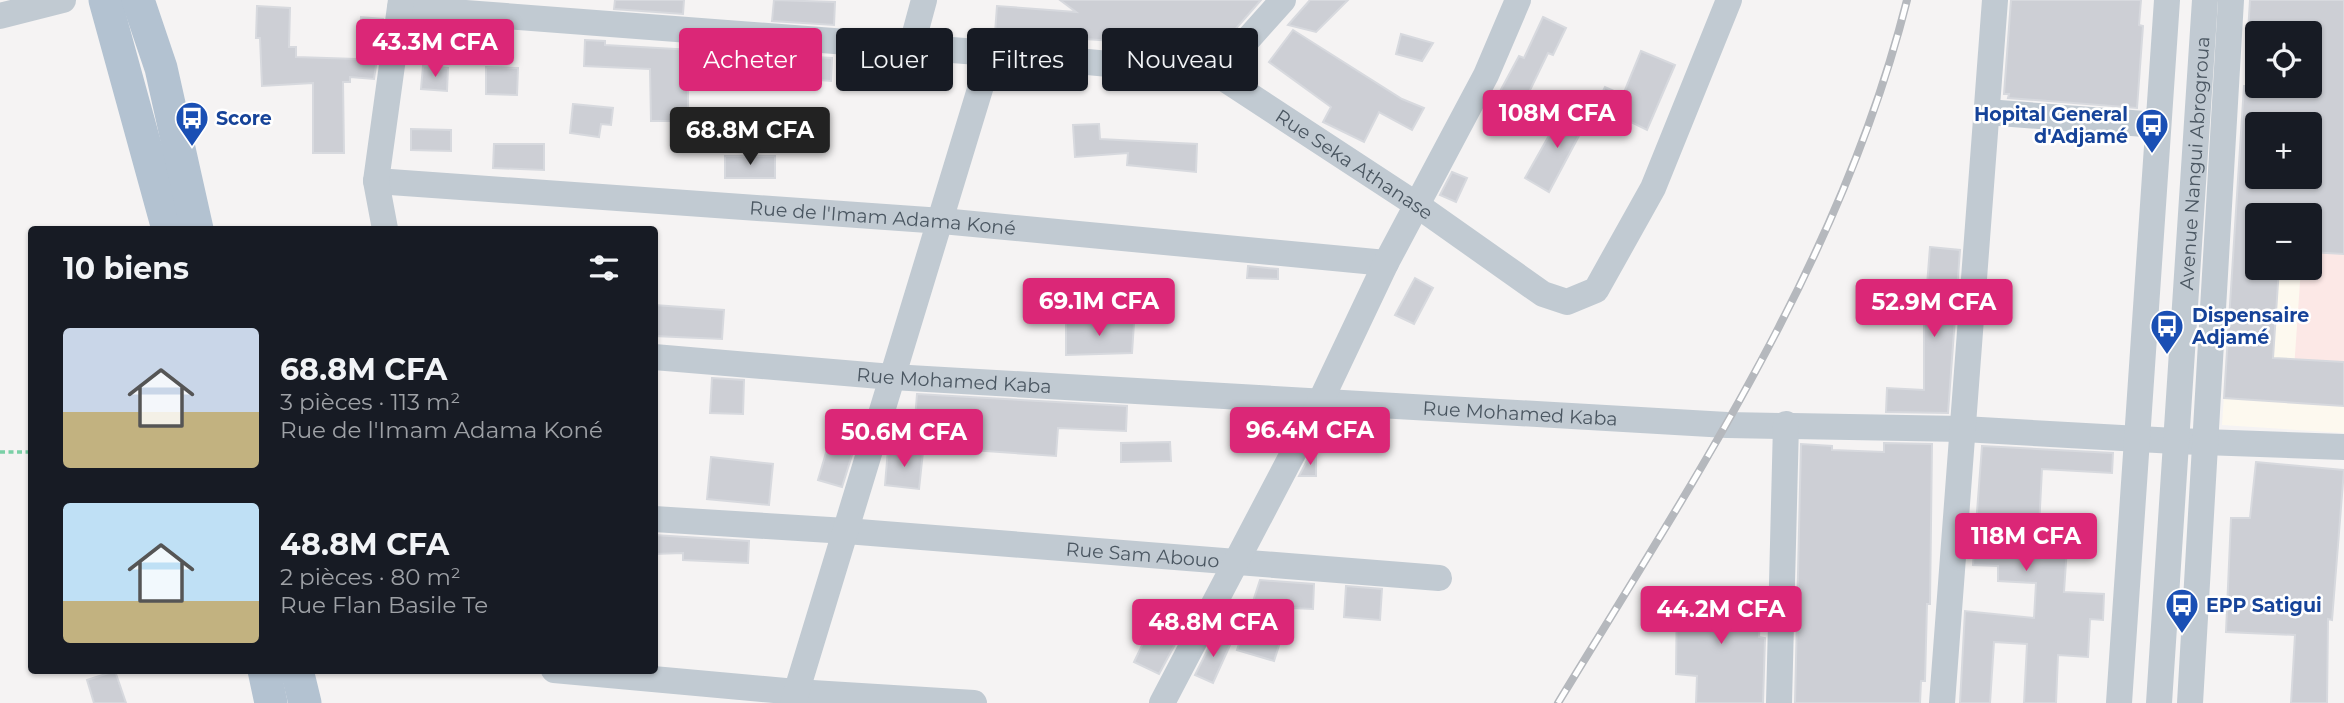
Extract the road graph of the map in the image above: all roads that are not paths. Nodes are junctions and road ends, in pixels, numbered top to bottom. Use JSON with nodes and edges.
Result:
{"nodes":[{"id":1,"x":63,"y":0,"type":"edge"},
{"id":2,"x":105,"y":0,"type":"edge"},
{"id":3,"x":138,"y":0,"type":"edge"},
{"id":4,"x":924,"y":0,"type":"edge"},
{"id":5,"x":1283,"y":0,"type":"edge"},
{"id":6,"x":1518,"y":0,"type":"edge"},
{"id":7,"x":1728,"y":0,"type":"edge"},
{"id":8,"x":1995,"y":0,"type":"edge"},
{"id":9,"x":2167,"y":0,"type":"edge"},
{"id":10,"x":2205,"y":0,"type":"edge"},
{"id":11,"x":2231,"y":0,"type":"edge"},
{"id":12,"x":401,"y":4,"type":"edge"},
{"id":13,"x":0,"y":16,"type":"edge"},
{"id":14,"x":916,"y":28,"type":"edge"},
{"id":15,"x":1258,"y":28,"type":"edge"},
{"id":16,"x":836,"y":42,"type":"edge"},
{"id":17,"x":980,"y":91,"type":"edge"},
{"id":18,"x":1242,"y":91,"type":"edge"},
{"id":19,"x":1986,"y":112,"type":"junction"},
{"id":20,"x":2158,"y":125,"type":"junction"},
{"id":21,"x":376,"y":181,"type":"junction"},
{"id":22,"x":1417,"y":205,"type":"junction"},
{"id":23,"x":942,"y":221,"type":"junction"},
{"id":24,"x":167,"y":226,"type":"edge"},
{"id":25,"x":196,"y":226,"type":"edge"},
{"id":26,"x":384,"y":226,"type":"edge"},
{"id":27,"x":1386,"y":263,"type":"junction"},
{"id":28,"x":658,"y":357,"type":"edge"},
{"id":29,"x":892,"y":377,"type":"junction"},
{"id":30,"x":1321,"y":400,"type":"junction"},
{"id":31,"x":1786,"y":424,"type":"junction"},
{"id":32,"x":1963,"y":429,"type":"junction"},
{"id":33,"x":2137,"y":437,"type":"junction"},
{"id":34,"x":2175,"y":441,"type":"junction"},
{"id":35,"x":2205,"y":441,"type":"junction"},
{"id":36,"x":2344,"y":447,"type":"edge"},
{"id":37,"x":658,"y":519,"type":"edge"},
{"id":38,"x":845,"y":531,"type":"junction"},
{"id":39,"x":1236,"y":563,"type":"junction"},
{"id":40,"x":1439,"y":578,"type":"dead end"},
{"id":41,"x":265,"y":674,"type":"edge"},
{"id":42,"x":299,"y":674,"type":"edge"},
{"id":43,"x":590,"y":674,"type":"edge"},
{"id":44,"x":795,"y":697,"type":"edge"},
{"id":45,"x":271,"y":703,"type":"edge"},
{"id":46,"x":304,"y":703,"type":"edge"},
{"id":47,"x":974,"y":703,"type":"edge"},
{"id":48,"x":1162,"y":703,"type":"edge"},
{"id":49,"x":1779,"y":703,"type":"edge"},
{"id":50,"x":1942,"y":703,"type":"edge"},
{"id":51,"x":2119,"y":703,"type":"edge"},
{"id":52,"x":2159,"y":703,"type":"edge"},
{"id":53,"x":2190,"y":703,"type":"edge"}],
"edges":[{"from":1,"to":13,"type":"street"},
{"from":2,"to":24,"type":"main road"},
{"from":3,"to":25,"type":"main road"},
{"from":4,"to":14,"type":"street"},
{"from":5,"to":15,"type":"street"},
{"from":6,"to":22,"type":"street"},
{"from":7,"to":22,"type":"street","name":"Rue Seka Athanase"},
{"from":8,"to":19,"type":"street"},
{"from":9,"to":20,"type":"street","name":"Avenue Nangui Abrogroua"},
{"from":10,"to":34,"type":"street","name":"Avenue Nangui Abrogroua"},
{"from":11,"to":35,"type":"street","name":"Avenue Nangui Abrogroua"},
{"from":12,"to":16,"type":"street","name":"Rue Seka Athanase"},
{"from":12,"to":21,"type":"street"},
{"from":17,"to":23,"type":"street"},
{"from":18,"to":22,"type":"street","name":"Rue Seka Athanase"},
{"from":19,"to":20,"type":"street"},
{"from":19,"to":32,"type":"street"},
{"from":20,"to":33,"type":"street","name":"Avenue Nangui Abrogroua"},
{"from":21,"to":23,"type":"street","name":"Rue de l'Imam Adama Koné"},
{"from":21,"to":26,"type":"street"},
{"from":22,"to":27,"type":"street"},
{"from":23,"to":27,"type":"street","name":"Rue de l'Imam Adama Koné"},
{"from":23,"to":29,"type":"street"},
{"from":27,"to":30,"type":"street"},
{"from":28,"to":29,"type":"street","name":"Rue Mohamed Kaba"},
{"from":29,"to":30,"type":"street","name":"Rue Mohamed Kaba"},
{"from":29,"to":38,"type":"street"},
{"from":30,"to":31,"type":"street","name":"Rue Mohamed Kaba"},
{"from":30,"to":39,"type":"street"},
{"from":31,"to":32,"type":"street","name":"Rue Mohamed Kaba"},
{"from":31,"to":49,"type":"street"},
{"from":32,"to":33,"type":"street","name":"Rue Mohamed Kaba"},
{"from":32,"to":50,"type":"street"},
{"from":33,"to":34,"type":"street","name":"Rue Mohamed Kaba"},
{"from":33,"to":51,"type":"street","name":"Avenue Nangui Abrogroua"},
{"from":34,"to":35,"type":"street","name":"Rue Mohamed Kaba"},
{"from":34,"to":52,"type":"street","name":"Avenue Nangui Abrogroua"},
{"from":35,"to":36,"type":"street","name":"Rue Mohamed Kaba"},
{"from":35,"to":53,"type":"street","name":"Avenue Nangui Abrogroua"},
{"from":37,"to":38,"type":"street","name":"Rue Sam Abouo"},
{"from":38,"to":39,"type":"street","name":"Rue Sam Abouo"},
{"from":38,"to":44,"type":"street"},
{"from":39,"to":40,"type":"street","name":"Rue Sam Abouo"},
{"from":39,"to":48,"type":"street"},
{"from":41,"to":45,"type":"main road"},
{"from":42,"to":46,"type":"main road"},
{"from":43,"to":44,"type":"street"},
{"from":44,"to":47,"type":"street"}]}
